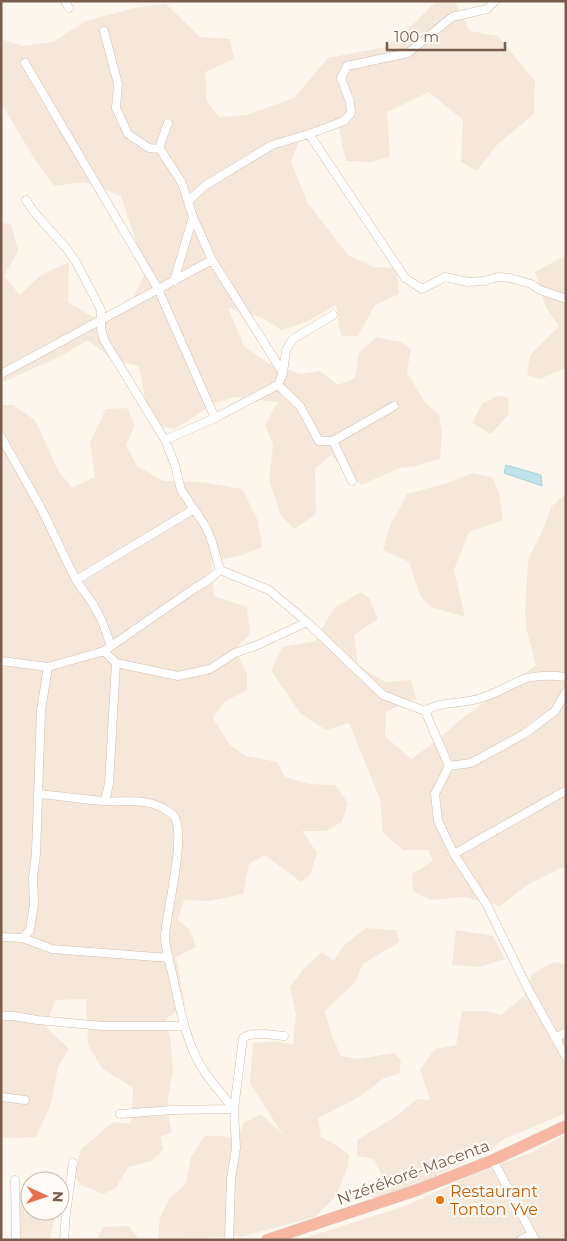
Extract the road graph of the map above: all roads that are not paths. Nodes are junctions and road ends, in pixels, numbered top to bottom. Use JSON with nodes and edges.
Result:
{"nodes":[{"id":1,"x":495,"y":1,"type":"edge"},
{"id":2,"x":104,"y":31,"type":"dead end"},
{"id":3,"x":25,"y":64,"type":"dead end"},
{"id":4,"x":168,"y":123,"type":"dead end"},
{"id":5,"x":309,"y":134,"type":"junction"},
{"id":6,"x":160,"y":149,"type":"junction"},
{"id":7,"x":26,"y":200,"type":"dead end"},
{"id":8,"x":188,"y":201,"type":"junction"},
{"id":9,"x":193,"y":217,"type":"junction"},
{"id":10,"x":212,"y":260,"type":"junction"},
{"id":11,"x":174,"y":281,"type":"junction"},
{"id":12,"x":158,"y":289,"type":"junction"},
{"id":13,"x":566,"y":299,"type":"edge"},
{"id":14,"x":333,"y":315,"type":"dead end"},
{"id":15,"x":102,"y":319,"type":"junction"},
{"id":16,"x":283,"y":373,"type":"junction"},
{"id":17,"x":1,"y":374,"type":"edge"},
{"id":18,"x":278,"y":385,"type":"junction"},
{"id":19,"x":394,"y":406,"type":"dead end"},
{"id":20,"x":215,"y":418,"type":"junction"},
{"id":21,"x":1,"y":437,"type":"edge"},
{"id":22,"x":165,"y":440,"type":"junction"},
{"id":23,"x":333,"y":441,"type":"junction"},
{"id":24,"x":352,"y":480,"type":"dead end"},
{"id":25,"x":194,"y":509,"type":"junction"},
{"id":26,"x":220,"y":570,"type":"junction"},
{"id":27,"x":76,"y":580,"type":"junction"},
{"id":28,"x":308,"y":622,"type":"junction"},
{"id":29,"x":111,"y":646,"type":"junction"},
{"id":30,"x":104,"y":652,"type":"junction"},
{"id":31,"x":1,"y":661,"type":"edge"},
{"id":32,"x":116,"y":664,"type":"junction"},
{"id":33,"x":48,"y":666,"type":"junction"},
{"id":34,"x":566,"y":676,"type":"edge"},
{"id":35,"x":566,"y":692,"type":"edge"},
{"id":36,"x":425,"y":711,"type":"junction"},
{"id":37,"x":450,"y":766,"type":"junction"},
{"id":38,"x":563,"y":792,"type":"dead end"},
{"id":39,"x":38,"y":794,"type":"junction"},
{"id":40,"x":105,"y":801,"type":"junction"},
{"id":41,"x":454,"y":854,"type":"junction"},
{"id":42,"x":1,"y":937,"type":"edge"},
{"id":43,"x":23,"y":938,"type":"junction"},
{"id":44,"x":169,"y":958,"type":"junction"},
{"id":45,"x":1,"y":1016,"type":"edge"},
{"id":46,"x":184,"y":1026,"type":"junction"},
{"id":47,"x":566,"y":1032,"type":"edge"},
{"id":48,"x":284,"y":1036,"type":"dead end"},
{"id":49,"x":556,"y":1038,"type":"junction"},
{"id":50,"x":566,"y":1057,"type":"edge"},
{"id":51,"x":1,"y":1097,"type":"edge"},
{"id":52,"x":25,"y":1100,"type":"dead end"},
{"id":53,"x":234,"y":1109,"type":"junction"},
{"id":54,"x":120,"y":1114,"type":"dead end"},
{"id":55,"x":566,"y":1126,"type":"edge"},
{"id":56,"x":493,"y":1160,"type":"junction"},
{"id":57,"x":73,"y":1163,"type":"dead end"},
{"id":58,"x":15,"y":1180,"type":"dead end"},
{"id":59,"x":534,"y":1237,"type":"edge"},
{"id":60,"x":16,"y":1240,"type":"edge"},
{"id":61,"x":64,"y":1240,"type":"edge"},
{"id":62,"x":229,"y":1240,"type":"edge"},
{"id":63,"x":267,"y":1240,"type":"edge"},
{"id":64,"x":521,"y":1240,"type":"edge"}],
"edges":[{"from":1,"to":5,"type":"street"},
{"from":2,"to":6,"type":"street"},
{"from":3,"to":12,"type":"street"},
{"from":4,"to":6,"type":"street"},
{"from":5,"to":8,"type":"street"},
{"from":5,"to":13,"type":"street"},
{"from":6,"to":8,"type":"street"},
{"from":7,"to":15,"type":"street"},
{"from":8,"to":9,"type":"street"},
{"from":9,"to":10,"type":"street"},
{"from":9,"to":11,"type":"street"},
{"from":10,"to":11,"type":"street"},
{"from":10,"to":16,"type":"street"},
{"from":11,"to":12,"type":"street"},
{"from":12,"to":15,"type":"street"},
{"from":12,"to":20,"type":"street"},
{"from":14,"to":16,"type":"street"},
{"from":15,"to":17,"type":"street"},
{"from":15,"to":22,"type":"street"},
{"from":16,"to":18,"type":"street"},
{"from":18,"to":20,"type":"street"},
{"from":18,"to":23,"type":"street"},
{"from":19,"to":23,"type":"street"},
{"from":20,"to":22,"type":"street"},
{"from":21,"to":27,"type":"street"},
{"from":22,"to":25,"type":"street"},
{"from":23,"to":24,"type":"street"},
{"from":25,"to":26,"type":"street"},
{"from":25,"to":27,"type":"street"},
{"from":26,"to":28,"type":"street"},
{"from":26,"to":29,"type":"street"},
{"from":27,"to":29,"type":"street"},
{"from":28,"to":32,"type":"street"},
{"from":28,"to":36,"type":"street"},
{"from":29,"to":30,"type":"street"},
{"from":30,"to":32,"type":"street"},
{"from":30,"to":33,"type":"street"},
{"from":31,"to":33,"type":"street"},
{"from":32,"to":40,"type":"street"},
{"from":33,"to":39,"type":"street"},
{"from":34,"to":36,"type":"street"},
{"from":35,"to":37,"type":"street"},
{"from":36,"to":37,"type":"street"},
{"from":37,"to":41,"type":"street"},
{"from":38,"to":41,"type":"street"},
{"from":39,"to":40,"type":"street"},
{"from":39,"to":43,"type":"street"},
{"from":40,"to":44,"type":"street"},
{"from":41,"to":49,"type":"street"},
{"from":42,"to":43,"type":"street"},
{"from":43,"to":44,"type":"street"},
{"from":44,"to":46,"type":"street"},
{"from":45,"to":46,"type":"street"},
{"from":46,"to":53,"type":"street"},
{"from":47,"to":49,"type":"street"},
{"from":48,"to":53,"type":"street"},
{"from":49,"to":50,"type":"street"},
{"from":51,"to":52,"type":"street"},
{"from":53,"to":54,"type":"street"},
{"from":53,"to":62,"type":"street"},
{"from":55,"to":56,"type":"highway","name":"N'zérékoré-Macenta"},
{"from":56,"to":59,"type":"street"},
{"from":56,"to":63,"type":"highway","name":"N'zérékoré-Macenta"},
{"from":57,"to":61,"type":"street"},
{"from":58,"to":60,"type":"street"},
{"from":59,"to":64,"type":"street"}]}
